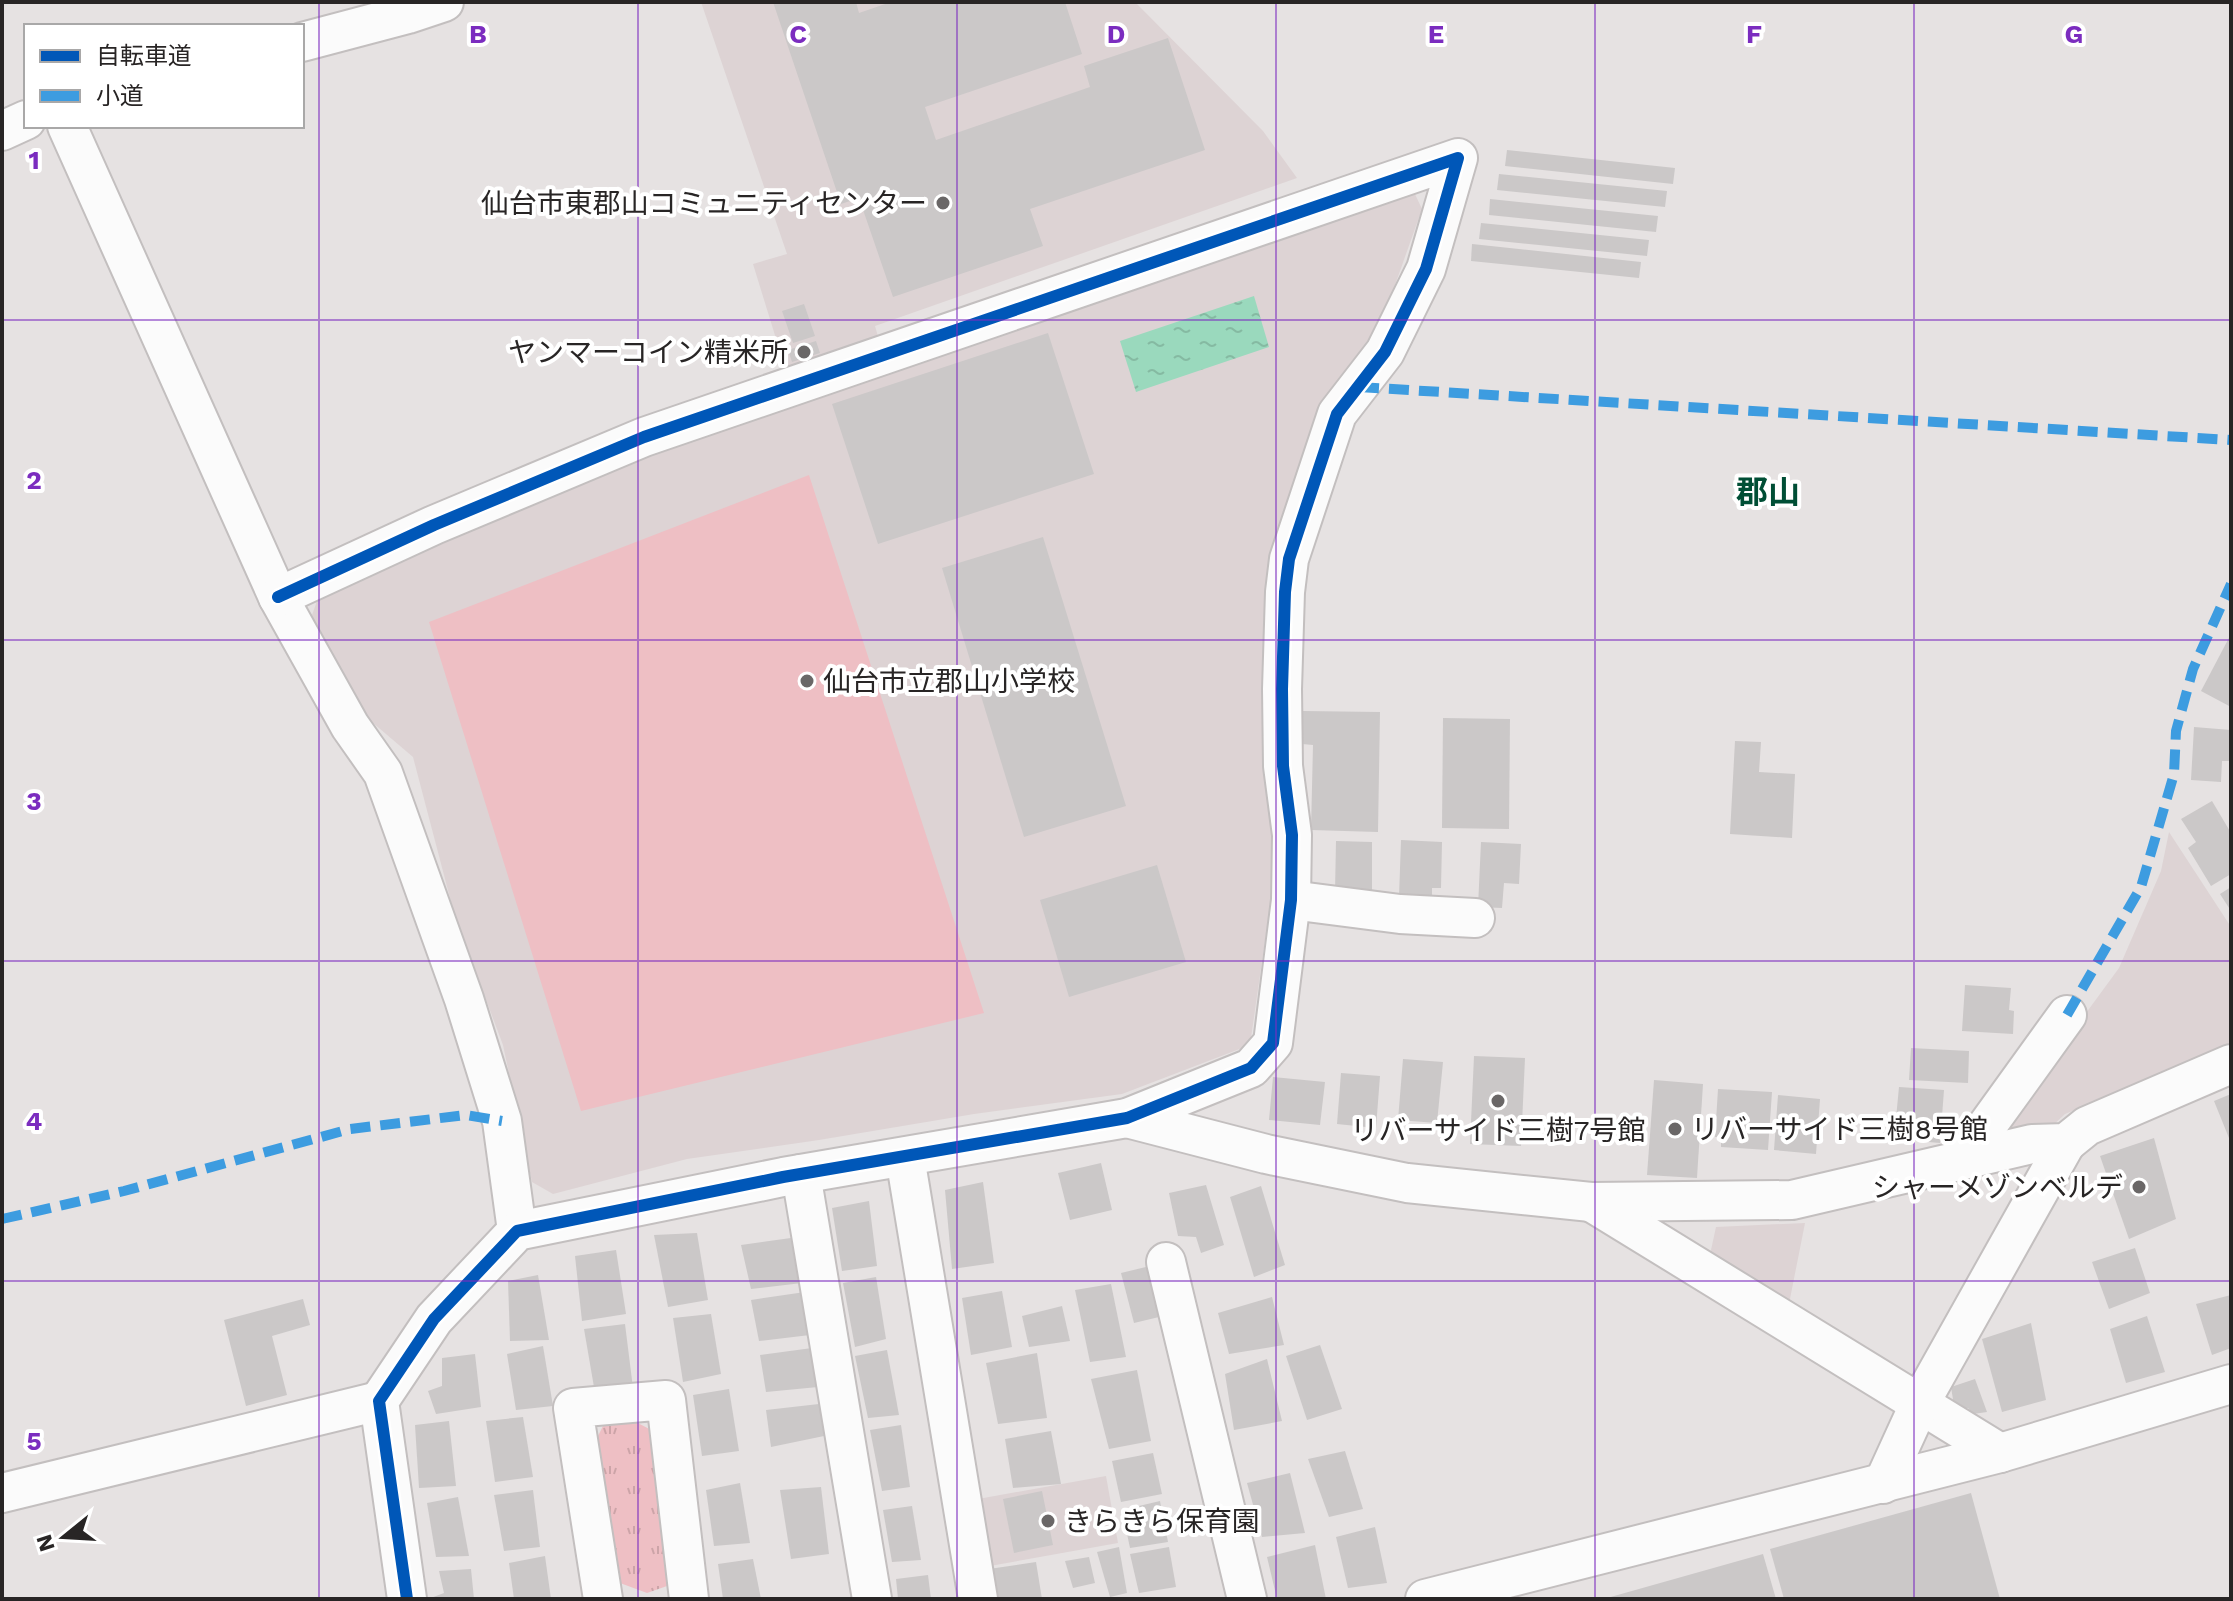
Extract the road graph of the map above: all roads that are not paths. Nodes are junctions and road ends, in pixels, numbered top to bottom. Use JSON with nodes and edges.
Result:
{"nodes":[{"id":1,"x":444,"y":2,"type":"edge"},
{"id":2,"x":304,"y":41,"type":"edge"},
{"id":3,"x":24,"y":121,"type":"edge"},
{"id":4,"x":68,"y":128,"type":"edge"},
{"id":5,"x":2,"y":131,"type":"edge"},
{"id":6,"x":278,"y":597,"type":"junction"},
{"id":7,"x":1291,"y":900,"type":"junction"},
{"id":8,"x":1475,"y":918,"type":"dead end"},
{"id":9,"x":2067,"y":1015,"type":"dead end"},
{"id":10,"x":2231,"y":1064,"type":"edge"},
{"id":11,"x":1127,"y":1118,"type":"junction"},
{"id":12,"x":2066,"y":1143,"type":"junction"},
{"id":13,"x":905,"y":1157,"type":"junction"},
{"id":14,"x":1963,"y":1159,"type":"junction"},
{"id":15,"x":801,"y":1174,"type":"junction"},
{"id":16,"x":1591,"y":1202,"type":"junction"},
{"id":17,"x":517,"y":1231,"type":"junction"},
{"id":18,"x":1166,"y":1262,"type":"dead end"},
{"id":19,"x":2231,"y":1384,"type":"edge"},
{"id":20,"x":379,"y":1401,"type":"junction"},
{"id":21,"x":1920,"y":1403,"type":"junction"},
{"id":22,"x":2000,"y":1453,"type":"junction"},
{"id":23,"x":1883,"y":1484,"type":"junction"},
{"id":24,"x":2,"y":1493,"type":"edge"},
{"id":25,"x":407,"y":1599,"type":"edge"},
{"id":26,"x":603,"y":1599,"type":"edge"},
{"id":27,"x":689,"y":1599,"type":"edge"},
{"id":28,"x":872,"y":1599,"type":"edge"},
{"id":29,"x":978,"y":1599,"type":"edge"},
{"id":30,"x":1247,"y":1599,"type":"edge"},
{"id":31,"x":1425,"y":1599,"type":"edge"}],
"edges":[{"from":1,"to":2,"type":"street"},
{"from":3,"to":5,"type":"street"},
{"from":4,"to":6,"type":"street"},
{"from":6,"to":7,"type":"street"},
{"from":6,"to":17,"type":"street"},
{"from":7,"to":8,"type":"street"},
{"from":7,"to":11,"type":"street"},
{"from":9,"to":14,"type":"street"},
{"from":10,"to":12,"type":"street"},
{"from":11,"to":13,"type":"street"},
{"from":11,"to":16,"type":"street"},
{"from":12,"to":14,"type":"street"},
{"from":12,"to":21,"type":"street"},
{"from":13,"to":15,"type":"street"},
{"from":13,"to":29,"type":"street"},
{"from":14,"to":16,"type":"street"},
{"from":15,"to":17,"type":"street"},
{"from":15,"to":28,"type":"street"},
{"from":16,"to":21,"type":"street"},
{"from":17,"to":20,"type":"street"},
{"from":18,"to":30,"type":"street"},
{"from":19,"to":22,"type":"street"},
{"from":20,"to":24,"type":"street"},
{"from":20,"to":25,"type":"street"},
{"from":21,"to":22,"type":"street"},
{"from":21,"to":23,"type":"street"},
{"from":22,"to":23,"type":"street"},
{"from":23,"to":31,"type":"street"},
{"from":26,"to":27,"type":"street"}]}
